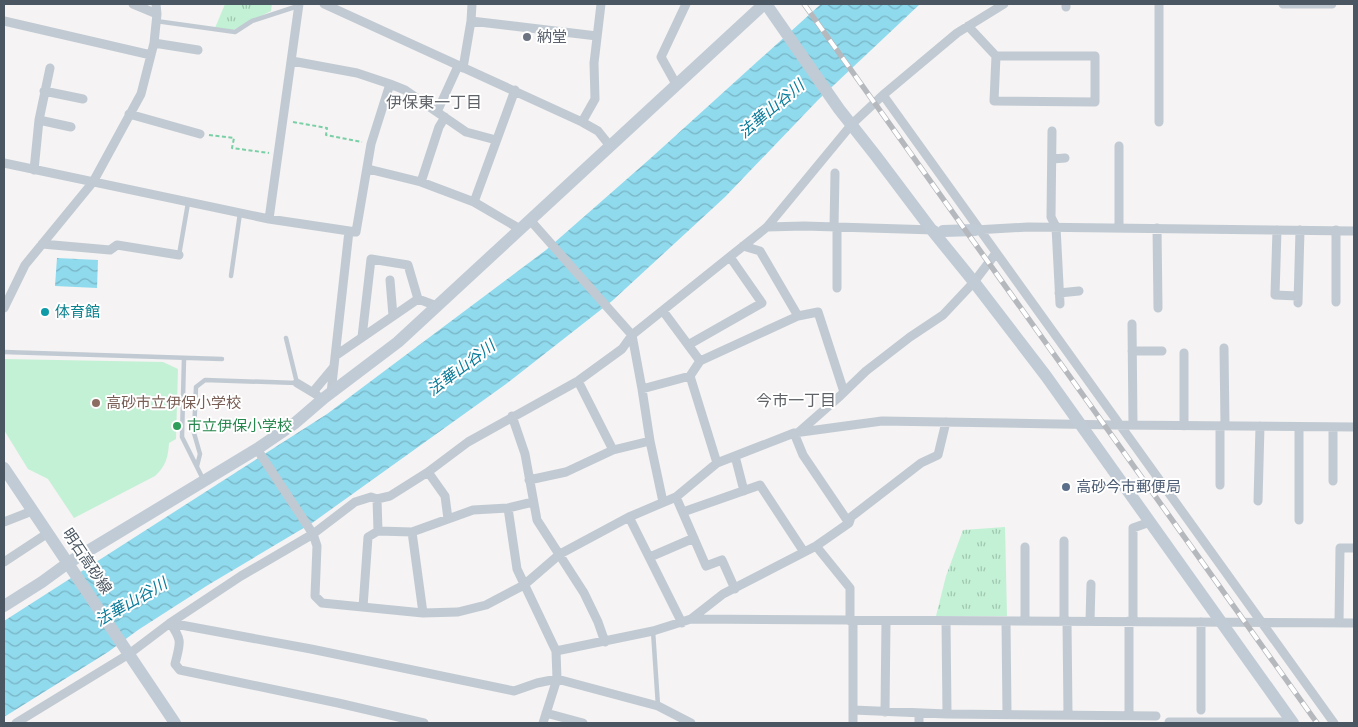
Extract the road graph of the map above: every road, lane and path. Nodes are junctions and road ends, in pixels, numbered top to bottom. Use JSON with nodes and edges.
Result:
{"nodes":[{"id":1,"x":133,"y":4,"type":"edge"},
{"id":2,"x":156,"y":4,"type":"edge"},
{"id":3,"x":324,"y":4,"type":"edge"},
{"id":4,"x":472,"y":4,"type":"edge"},
{"id":5,"x":602,"y":4,"type":"edge"},
{"id":6,"x":686,"y":4,"type":"edge"},
{"id":7,"x":765,"y":4,"type":"edge"},
{"id":8,"x":1004,"y":4,"type":"edge"},
{"id":9,"x":1159,"y":4,"type":"edge"},
{"id":10,"x":1283,"y":4,"type":"edge"},
{"id":11,"x":1332,"y":4,"type":"edge"},
{"id":12,"x":299,"y":5,"type":"edge"},
{"id":13,"x":156,"y":18,"type":"junction"},
{"id":14,"x":4,"y":21,"type":"edge"},
{"id":15,"x":471,"y":21,"type":"junction"},
{"id":16,"x":968,"y":26,"type":"junction"},
{"id":17,"x":597,"y":36,"type":"junction"},
{"id":18,"x":154,"y":43,"type":"junction"},
{"id":19,"x":198,"y":50,"type":"dead end"},
{"id":20,"x":151,"y":55,"type":"junction"},
{"id":21,"x":996,"y":56,"type":"junction"},
{"id":22,"x":292,"y":61,"type":"junction"},
{"id":23,"x":460,"y":67,"type":"junction"},
{"id":24,"x":50,"y":68,"type":"dead end"},
{"id":25,"x":390,"y":84,"type":"junction"},
{"id":26,"x":676,"y":84,"type":"junction"},
{"id":27,"x":515,"y":90,"type":"junction"},
{"id":28,"x":44,"y":91,"type":"junction"},
{"id":29,"x":883,"y":95,"type":"junction"},
{"id":30,"x":83,"y":99,"type":"dead end"},
{"id":31,"x":128,"y":114,"type":"junction"},
{"id":32,"x":441,"y":115,"type":"junction"},
{"id":33,"x":39,"y":120,"type":"junction"},
{"id":34,"x":283,"y":121,"type":"junction"},
{"id":35,"x":582,"y":122,"type":"junction"},
{"id":36,"x":1159,"y":122,"type":"dead end"},
{"id":37,"x":852,"y":124,"type":"junction"},
{"id":38,"x":71,"y":127,"type":"dead end"},
{"id":39,"x":1052,"y":131,"type":"dead end"},
{"id":40,"x":200,"y":134,"type":"joint"},
{"id":41,"x":496,"y":140,"type":"junction"},
{"id":42,"x":371,"y":144,"type":"junction"},
{"id":43,"x":610,"y":146,"type":"junction"},
{"id":44,"x":1119,"y":146,"type":"dead end"},
{"id":45,"x":279,"y":154,"type":"junction"},
{"id":46,"x":1065,"y":158,"type":"dead end"},
{"id":47,"x":1052,"y":159,"type":"junction"},
{"id":48,"x":4,"y":163,"type":"edge"},
{"id":49,"x":368,"y":169,"type":"junction"},
{"id":50,"x":34,"y":170,"type":"junction"},
{"id":51,"x":835,"y":174,"type":"dead end"},
{"id":52,"x":93,"y":182,"type":"junction"},
{"id":53,"x":420,"y":182,"type":"junction"},
{"id":54,"x":188,"y":202,"type":"junction"},
{"id":55,"x":474,"y":202,"type":"junction"},
{"id":56,"x":240,"y":212,"type":"junction"},
{"id":57,"x":270,"y":219,"type":"junction"},
{"id":58,"x":530,"y":220,"type":"junction"},
{"id":59,"x":767,"y":227,"type":"junction"},
{"id":60,"x":835,"y":227,"type":"junction"},
{"id":61,"x":1056,"y":227,"type":"junction"},
{"id":62,"x":1119,"y":228,"type":"junction"},
{"id":63,"x":1157,"y":228,"type":"junction"},
{"id":64,"x":520,"y":229,"type":"junction"},
{"id":65,"x":937,"y":230,"type":"junction"},
{"id":66,"x":977,"y":230,"type":"junction"},
{"id":67,"x":1277,"y":230,"type":"junction"},
{"id":68,"x":1300,"y":230,"type":"junction"},
{"id":69,"x":1336,"y":230,"type":"junction"},
{"id":70,"x":1354,"y":230,"type":"edge"},
{"id":71,"x":348,"y":231,"type":"junction"},
{"id":72,"x":42,"y":244,"type":"junction"},
{"id":73,"x":743,"y":246,"type":"junction"},
{"id":74,"x":996,"y":253,"type":"junction"},
{"id":75,"x":179,"y":256,"type":"joint"},
{"id":76,"x":730,"y":257,"type":"junction"},
{"id":77,"x":230,"y":276,"type":"dead end"},
{"id":78,"x":390,"y":280,"type":"dead end"},
{"id":79,"x":974,"y":282,"type":"junction"},
{"id":80,"x":1336,"y":282,"type":"junction"},
{"id":81,"x":1347,"y":282,"type":"dead end"},
{"id":82,"x":836,"y":288,"type":"dead end"},
{"id":83,"x":1080,"y":291,"type":"dead end"},
{"id":84,"x":1060,"y":293,"type":"junction"},
{"id":85,"x":418,"y":299,"type":"junction"},
{"id":86,"x":1336,"y":302,"type":"dead end"},
{"id":87,"x":1060,"y":304,"type":"dead end"},
{"id":88,"x":437,"y":306,"type":"junction"},
{"id":89,"x":4,"y":308,"type":"edge"},
{"id":90,"x":1158,"y":308,"type":"dead end"},
{"id":91,"x":662,"y":311,"type":"junction"},
{"id":92,"x":393,"y":316,"type":"junction"},
{"id":93,"x":798,"y":316,"type":"junction"},
{"id":94,"x":1132,"y":324,"type":"dead end"},
{"id":95,"x":632,"y":335,"type":"junction"},
{"id":96,"x":362,"y":337,"type":"junction"},
{"id":97,"x":286,"y":338,"type":"dead end"},
{"id":98,"x":688,"y":345,"type":"junction"},
{"id":99,"x":1224,"y":348,"type":"dead end"},
{"id":100,"x":1132,"y":351,"type":"junction"},
{"id":101,"x":1162,"y":351,"type":"dead end"},
{"id":102,"x":4,"y":352,"type":"edge"},
{"id":103,"x":1184,"y":353,"type":"dead end"},
{"id":104,"x":335,"y":356,"type":"junction"},
{"id":105,"x":184,"y":358,"type":"junction"},
{"id":106,"x":222,"y":359,"type":"dead end"},
{"id":107,"x":700,"y":361,"type":"junction"},
{"id":108,"x":333,"y":368,"type":"junction"},
{"id":109,"x":690,"y":376,"type":"junction"},
{"id":110,"x":578,"y":381,"type":"junction"},
{"id":111,"x":297,"y":383,"type":"junction"},
{"id":112,"x":642,"y":389,"type":"junction"},
{"id":113,"x":844,"y":392,"type":"junction"},
{"id":114,"x":322,"y":394,"type":"junction"},
{"id":115,"x":512,"y":416,"type":"junction"},
{"id":116,"x":946,"y":422,"type":"junction"},
{"id":117,"x":1080,"y":424,"type":"junction"},
{"id":118,"x":1120,"y":425,"type":"junction"},
{"id":119,"x":1133,"y":425,"type":"junction"},
{"id":120,"x":1184,"y":426,"type":"junction"},
{"id":121,"x":1223,"y":426,"type":"junction"},
{"id":122,"x":1260,"y":426,"type":"junction"},
{"id":123,"x":1299,"y":427,"type":"junction"},
{"id":124,"x":1333,"y":427,"type":"junction"},
{"id":125,"x":1354,"y":427,"type":"edge"},
{"id":126,"x":797,"y":432,"type":"junction"},
{"id":127,"x":650,"y":441,"type":"junction"},
{"id":128,"x":257,"y":449,"type":"junction"},
{"id":129,"x":613,"y":450,"type":"junction"},
{"id":130,"x":735,"y":456,"type":"junction"},
{"id":131,"x":717,"y":463,"type":"junction"},
{"id":132,"x":197,"y":466,"type":"junction"},
{"id":133,"x":4,"y":468,"type":"edge"},
{"id":134,"x":428,"y":472,"type":"junction"},
{"id":135,"x":204,"y":480,"type":"junction"},
{"id":136,"x":529,"y":480,"type":"junction"},
{"id":137,"x":1333,"y":481,"type":"dead end"},
{"id":138,"x":1220,"y":485,"type":"dead end"},
{"id":139,"x":744,"y":491,"type":"junction"},
{"id":140,"x":676,"y":496,"type":"junction"},
{"id":141,"x":377,"y":499,"type":"junction"},
{"id":142,"x":1258,"y":501,"type":"dead end"},
{"id":143,"x":533,"y":502,"type":"junction"},
{"id":144,"x":663,"y":502,"type":"junction"},
{"id":145,"x":508,"y":508,"type":"junction"},
{"id":146,"x":32,"y":511,"type":"junction"},
{"id":147,"x":683,"y":512,"type":"junction"},
{"id":148,"x":629,"y":517,"type":"junction"},
{"id":149,"x":448,"y":519,"type":"junction"},
{"id":150,"x":1299,"y":520,"type":"dead end"},
{"id":151,"x":4,"y":522,"type":"edge"},
{"id":152,"x":1150,"y":522,"type":"junction"},
{"id":153,"x":849,"y":523,"type":"junction"},
{"id":154,"x":378,"y":531,"type":"junction"},
{"id":155,"x":412,"y":532,"type":"junction"},
{"id":156,"x":48,"y":533,"type":"junction"},
{"id":157,"x":313,"y":534,"type":"junction"},
{"id":158,"x":694,"y":538,"type":"junction"},
{"id":159,"x":1064,"y":541,"type":"dead end"},
{"id":160,"x":816,"y":546,"type":"junction"},
{"id":161,"x":1026,"y":547,"type":"dead end"},
{"id":162,"x":1354,"y":548,"type":"edge"},
{"id":163,"x":804,"y":552,"type":"junction"},
{"id":164,"x":560,"y":554,"type":"junction"},
{"id":165,"x":650,"y":557,"type":"junction"},
{"id":166,"x":4,"y":562,"type":"edge"},
{"id":167,"x":71,"y":568,"type":"junction"},
{"id":168,"x":1091,"y":584,"type":"dead end"},
{"id":169,"x":524,"y":585,"type":"junction"},
{"id":170,"x":735,"y":589,"type":"junction"},
{"id":171,"x":4,"y":606,"type":"edge"},
{"id":172,"x":363,"y":607,"type":"junction"},
{"id":173,"x":423,"y":613,"type":"junction"},
{"id":174,"x":686,"y":621,"type":"junction"},
{"id":175,"x":851,"y":621,"type":"junction"},
{"id":176,"x":886,"y":621,"type":"junction"},
{"id":177,"x":946,"y":621,"type":"junction"},
{"id":178,"x":1006,"y":621,"type":"junction"},
{"id":179,"x":1024,"y":621,"type":"junction"},
{"id":180,"x":1066,"y":621,"type":"junction"},
{"id":181,"x":1090,"y":621,"type":"junction"},
{"id":182,"x":1131,"y":621,"type":"junction"},
{"id":183,"x":1222,"y":621,"type":"junction"},
{"id":184,"x":1201,"y":622,"type":"junction"},
{"id":185,"x":1262,"y":622,"type":"junction"},
{"id":186,"x":170,"y":623,"type":"junction"},
{"id":187,"x":1339,"y":623,"type":"junction"},
{"id":188,"x":1354,"y":623,"type":"edge"},
{"id":189,"x":653,"y":631,"type":"junction"},
{"id":190,"x":604,"y":642,"type":"junction"},
{"id":191,"x":127,"y":650,"type":"junction"},
{"id":192,"x":556,"y":651,"type":"junction"},
{"id":193,"x":557,"y":679,"type":"junction"},
{"id":194,"x":658,"y":706,"type":"junction"},
{"id":195,"x":853,"y":710,"type":"junction"},
{"id":196,"x":1201,"y":710,"type":"dead end"},
{"id":197,"x":885,"y":712,"type":"junction"},
{"id":198,"x":546,"y":713,"type":"junction"},
{"id":199,"x":919,"y":713,"type":"junction"},
{"id":200,"x":675,"y":714,"type":"junction"},
{"id":201,"x":947,"y":714,"type":"junction"},
{"id":202,"x":1007,"y":714,"type":"junction"},
{"id":203,"x":1068,"y":715,"type":"junction"},
{"id":204,"x":1156,"y":716,"type":"dead end"},
{"id":205,"x":1125,"y":718,"type":"edge"},
{"id":206,"x":987,"y":719,"type":"edge"},
{"id":207,"x":1054,"y":719,"type":"edge"},
{"id":208,"x":1169,"y":722,"type":"dead end"},
{"id":209,"x":1293,"y":722,"type":"edge"},
{"id":210,"x":16,"y":723,"type":"edge"},
{"id":211,"x":175,"y":723,"type":"edge"},
{"id":212,"x":424,"y":723,"type":"edge"},
{"id":213,"x":543,"y":723,"type":"edge"},
{"id":214,"x":583,"y":723,"type":"edge"},
{"id":215,"x":672,"y":723,"type":"edge"},
{"id":216,"x":691,"y":723,"type":"edge"},
{"id":217,"x":853,"y":723,"type":"edge"},
{"id":218,"x":919,"y":723,"type":"edge"},
{"id":219,"x":1184,"y":723,"type":"edge"},
{"id":220,"x":1221,"y":723,"type":"edge"},
{"id":221,"x":1259,"y":723,"type":"edge"},
{"id":222,"x":1334,"y":723,"type":"edge"}],
"edges":[{"from":1,"to":13,"type":"street"},
{"from":2,"to":13,"type":"street"},
{"from":3,"to":23,"type":"street"},
{"from":4,"to":15,"type":"street"},
{"from":5,"to":17,"type":"street"},
{"from":6,"to":26,"type":"street"},
{"from":7,"to":26,"type":"street"},
{"from":7,"to":37,"type":"street"},
{"from":8,"to":16,"type":"street"},
{"from":9,"to":36,"type":"street"},
{"from":10,"to":11,"type":"street"},
{"from":12,"to":13,"type":"lane"},
{"from":12,"to":22,"type":"street"},
{"from":13,"to":18,"type":"street"},
{"from":14,"to":20,"type":"street"},
{"from":15,"to":17,"type":"street"},
{"from":15,"to":23,"type":"street"},
{"from":16,"to":21,"type":"street"},
{"from":16,"to":29,"type":"street"},
{"from":17,"to":35,"type":"street"},
{"from":18,"to":19,"type":"street"},
{"from":18,"to":20,"type":"street"},
{"from":20,"to":31,"type":"street"},
{"from":21,"to":21,"type":"street"},
{"from":22,"to":25,"type":"street"},
{"from":22,"to":34,"type":"street"},
{"from":23,"to":27,"type":"street"},
{"from":23,"to":32,"type":"street"},
{"from":24,"to":28,"type":"street"},
{"from":25,"to":32,"type":"street"},
{"from":25,"to":42,"type":"street"},
{"from":26,"to":43,"type":"street"},
{"from":27,"to":35,"type":"street"},
{"from":27,"to":41,"type":"street"},
{"from":28,"to":30,"type":"street"},
{"from":28,"to":33,"type":"street"},
{"from":29,"to":37,"type":"street"},
{"from":29,"to":66,"type":"street"},
{"from":31,"to":40,"type":"street"},
{"from":31,"to":52,"type":"street"},
{"from":32,"to":41,"type":"street"},
{"from":32,"to":53,"type":"street"},
{"from":33,"to":38,"type":"street"},
{"from":33,"to":50,"type":"street"},
{"from":34,"to":42,"type":"path"},
{"from":34,"to":45,"type":"street"},
{"from":35,"to":43,"type":"street"},
{"from":37,"to":59,"type":"street"},
{"from":37,"to":65,"type":"street"},
{"from":39,"to":47,"type":"street"},
{"from":40,"to":45,"type":"path"},
{"from":41,"to":55,"type":"street"},
{"from":42,"to":49,"type":"street"},
{"from":43,"to":58,"type":"street"},
{"from":44,"to":62,"type":"street"},
{"from":45,"to":57,"type":"street"},
{"from":46,"to":47,"type":"street"},
{"from":47,"to":61,"type":"street"},
{"from":48,"to":50,"type":"street"},
{"from":49,"to":53,"type":"street"},
{"from":49,"to":71,"type":"street"},
{"from":50,"to":52,"type":"street"},
{"from":51,"to":60,"type":"street"},
{"from":52,"to":54,"type":"street"},
{"from":52,"to":72,"type":"street"},
{"from":53,"to":55,"type":"street"},
{"from":54,"to":56,"type":"street"},
{"from":54,"to":75,"type":"lane"},
{"from":55,"to":64,"type":"street"},
{"from":56,"to":57,"type":"street"},
{"from":56,"to":77,"type":"lane"},
{"from":57,"to":71,"type":"street"},
{"from":58,"to":64,"type":"street"},
{"from":58,"to":95,"type":"street"},
{"from":59,"to":60,"type":"street"},
{"from":59,"to":73,"type":"street"},
{"from":60,"to":65,"type":"street"},
{"from":60,"to":82,"type":"street"},
{"from":61,"to":62,"type":"street"},
{"from":61,"to":66,"type":"street"},
{"from":61,"to":84,"type":"street"},
{"from":62,"to":63,"type":"street"},
{"from":63,"to":67,"type":"street"},
{"from":63,"to":90,"type":"street"},
{"from":64,"to":88,"type":"street"},
{"from":65,"to":66,"type":"street"},
{"from":65,"to":79,"type":"street"},
{"from":66,"to":74,"type":"street"},
{"from":67,"to":68,"type":"street"},
{"from":67,"to":68,"type":"street"},
{"from":68,"to":69,"type":"street"},
{"from":69,"to":70,"type":"street"},
{"from":69,"to":80,"type":"street"},
{"from":71,"to":104,"type":"street"},
{"from":72,"to":75,"type":"street"},
{"from":72,"to":89,"type":"street"},
{"from":73,"to":76,"type":"street"},
{"from":73,"to":93,"type":"street"},
{"from":74,"to":79,"type":"street"},
{"from":74,"to":118,"type":"street"},
{"from":76,"to":91,"type":"street"},
{"from":76,"to":98,"type":"street"},
{"from":78,"to":92,"type":"street"},
{"from":79,"to":113,"type":"street"},
{"from":79,"to":117,"type":"street"},
{"from":80,"to":81,"type":"street"},
{"from":80,"to":86,"type":"street"},
{"from":83,"to":84,"type":"street"},
{"from":84,"to":87,"type":"street"},
{"from":85,"to":88,"type":"street"},
{"from":85,"to":92,"type":"street"},
{"from":85,"to":96,"type":"street"},
{"from":88,"to":114,"type":"street"},
{"from":91,"to":95,"type":"street"},
{"from":91,"to":98,"type":"street"},
{"from":92,"to":96,"type":"street"},
{"from":93,"to":107,"type":"street"},
{"from":93,"to":113,"type":"street"},
{"from":94,"to":100,"type":"street"},
{"from":95,"to":110,"type":"street"},
{"from":95,"to":112,"type":"street"},
{"from":96,"to":104,"type":"street"},
{"from":97,"to":111,"type":"lane"},
{"from":98,"to":107,"type":"street"},
{"from":99,"to":121,"type":"street"},
{"from":100,"to":101,"type":"street"},
{"from":100,"to":119,"type":"street"},
{"from":102,"to":105,"type":"lane"},
{"from":103,"to":120,"type":"street"},
{"from":104,"to":108,"type":"street"},
{"from":105,"to":106,"type":"lane"},
{"from":105,"to":132,"type":"lane"},
{"from":107,"to":109,"type":"street"},
{"from":108,"to":114,"type":"street"},
{"from":108,"to":114,"type":"street"},
{"from":109,"to":112,"type":"street"},
{"from":109,"to":131,"type":"street"},
{"from":110,"to":115,"type":"street"},
{"from":110,"to":129,"type":"street"},
{"from":111,"to":114,"type":"street"},
{"from":111,"to":132,"type":"lane"},
{"from":112,"to":127,"type":"street"},
{"from":113,"to":126,"type":"street"},
{"from":114,"to":128,"type":"street"},
{"from":115,"to":134,"type":"street"},
{"from":115,"to":136,"type":"street"},
{"from":116,"to":117,"type":"street"},
{"from":116,"to":126,"type":"street"},
{"from":116,"to":153,"type":"street"},
{"from":117,"to":118,"type":"street"},
{"from":117,"to":152,"type":"street"},
{"from":118,"to":119,"type":"street"},
{"from":118,"to":185,"type":"street"},
{"from":119,"to":120,"type":"street"},
{"from":120,"to":121,"type":"street"},
{"from":121,"to":122,"type":"street"},
{"from":121,"to":138,"type":"street"},
{"from":122,"to":123,"type":"street"},
{"from":122,"to":142,"type":"street"},
{"from":123,"to":124,"type":"street"},
{"from":123,"to":150,"type":"street"},
{"from":124,"to":125,"type":"street"},
{"from":124,"to":137,"type":"street"},
{"from":126,"to":130,"type":"street"},
{"from":126,"to":153,"type":"street"},
{"from":127,"to":129,"type":"street"},
{"from":127,"to":144,"type":"street"},
{"from":128,"to":135,"type":"street"},
{"from":128,"to":157,"type":"street"},
{"from":129,"to":136,"type":"street"},
{"from":130,"to":131,"type":"street"},
{"from":130,"to":139,"type":"street"},
{"from":131,"to":140,"type":"street"},
{"from":132,"to":135,"type":"lane"},
{"from":133,"to":146,"type":"street","name":"明石高砂線"},
{"from":134,"to":141,"type":"street"},
{"from":134,"to":149,"type":"street"},
{"from":135,"to":167,"type":"street"},
{"from":136,"to":143,"type":"street"},
{"from":139,"to":147,"type":"street"},
{"from":139,"to":163,"type":"street"},
{"from":140,"to":144,"type":"street"},
{"from":140,"to":147,"type":"street"},
{"from":141,"to":154,"type":"street"},
{"from":141,"to":157,"type":"street"},
{"from":143,"to":145,"type":"street"},
{"from":143,"to":164,"type":"street"},
{"from":144,"to":148,"type":"street"},
{"from":145,"to":149,"type":"street"},
{"from":145,"to":169,"type":"street"},
{"from":146,"to":151,"type":"street"},
{"from":146,"to":156,"type":"street","name":"明石高砂線"},
{"from":147,"to":158,"type":"street"},
{"from":148,"to":164,"type":"street"},
{"from":148,"to":165,"type":"street"},
{"from":149,"to":155,"type":"street"},
{"from":152,"to":182,"type":"street"},
{"from":152,"to":183,"type":"street"},
{"from":153,"to":160,"type":"street"},
{"from":154,"to":155,"type":"street"},
{"from":154,"to":172,"type":"street"},
{"from":155,"to":173,"type":"street"},
{"from":156,"to":166,"type":"street"},
{"from":156,"to":167,"type":"street","name":"明石高砂線"},
{"from":157,"to":172,"type":"street"},
{"from":157,"to":186,"type":"street"},
{"from":158,"to":165,"type":"street"},
{"from":158,"to":170,"type":"street"},
{"from":159,"to":180,"type":"street"},
{"from":160,"to":163,"type":"street"},
{"from":160,"to":175,"type":"street"},
{"from":161,"to":179,"type":"street"},
{"from":162,"to":187,"type":"street"},
{"from":163,"to":170,"type":"street"},
{"from":164,"to":169,"type":"street"},
{"from":164,"to":190,"type":"street"},
{"from":165,"to":174,"type":"street"},
{"from":167,"to":171,"type":"street"},
{"from":167,"to":191,"type":"street","name":"明石高砂線"},
{"from":168,"to":181,"type":"street"},
{"from":169,"to":173,"type":"street"},
{"from":169,"to":192,"type":"street"},
{"from":170,"to":174,"type":"street"},
{"from":172,"to":173,"type":"street"},
{"from":174,"to":175,"type":"street"},
{"from":174,"to":189,"type":"street"},
{"from":175,"to":176,"type":"street"},
{"from":175,"to":195,"type":"street"},
{"from":176,"to":177,"type":"street"},
{"from":176,"to":197,"type":"street"},
{"from":177,"to":178,"type":"street"},
{"from":177,"to":201,"type":"street"},
{"from":178,"to":179,"type":"street"},
{"from":178,"to":202,"type":"street"},
{"from":179,"to":180,"type":"street"},
{"from":180,"to":181,"type":"street"},
{"from":180,"to":203,"type":"street"},
{"from":181,"to":182,"type":"street"},
{"from":182,"to":184,"type":"street"},
{"from":182,"to":205,"type":"street"},
{"from":183,"to":184,"type":"street"},
{"from":183,"to":185,"type":"street"},
{"from":183,"to":209,"type":"street"},
{"from":184,"to":196,"type":"street"},
{"from":185,"to":187,"type":"street"},
{"from":185,"to":222,"type":"street"},
{"from":186,"to":191,"type":"street"},
{"from":186,"to":193,"type":"street"},
{"from":186,"to":212,"type":"street"},
{"from":187,"to":188,"type":"street"},
{"from":189,"to":190,"type":"street"},
{"from":189,"to":194,"type":"lane"},
{"from":190,"to":192,"type":"street"},
{"from":191,"to":210,"type":"street"},
{"from":191,"to":211,"type":"street","name":"明石高砂線"},
{"from":192,"to":193,"type":"street"},
{"from":193,"to":194,"type":"street"},
{"from":193,"to":198,"type":"street"},
{"from":194,"to":200,"type":"street"},
{"from":195,"to":197,"type":"street"},
{"from":195,"to":217,"type":"street"},
{"from":197,"to":199,"type":"street"},
{"from":198,"to":213,"type":"street"},
{"from":198,"to":214,"type":"street"},
{"from":199,"to":201,"type":"street"},
{"from":199,"to":218,"type":"street"},
{"from":200,"to":215,"type":"street"},
{"from":200,"to":216,"type":"street"},
{"from":201,"to":206,"type":"street"},
{"from":202,"to":206,"type":"street"},
{"from":202,"to":207,"type":"street"},
{"from":203,"to":205,"type":"street"},
{"from":203,"to":207,"type":"street"},
{"from":204,"to":205,"type":"street"},
{"from":208,"to":219,"type":"street"},
{"from":209,"to":221,"type":"street"},
{"from":219,"to":220,"type":"street"},
{"from":220,"to":221,"type":"street"}]}
